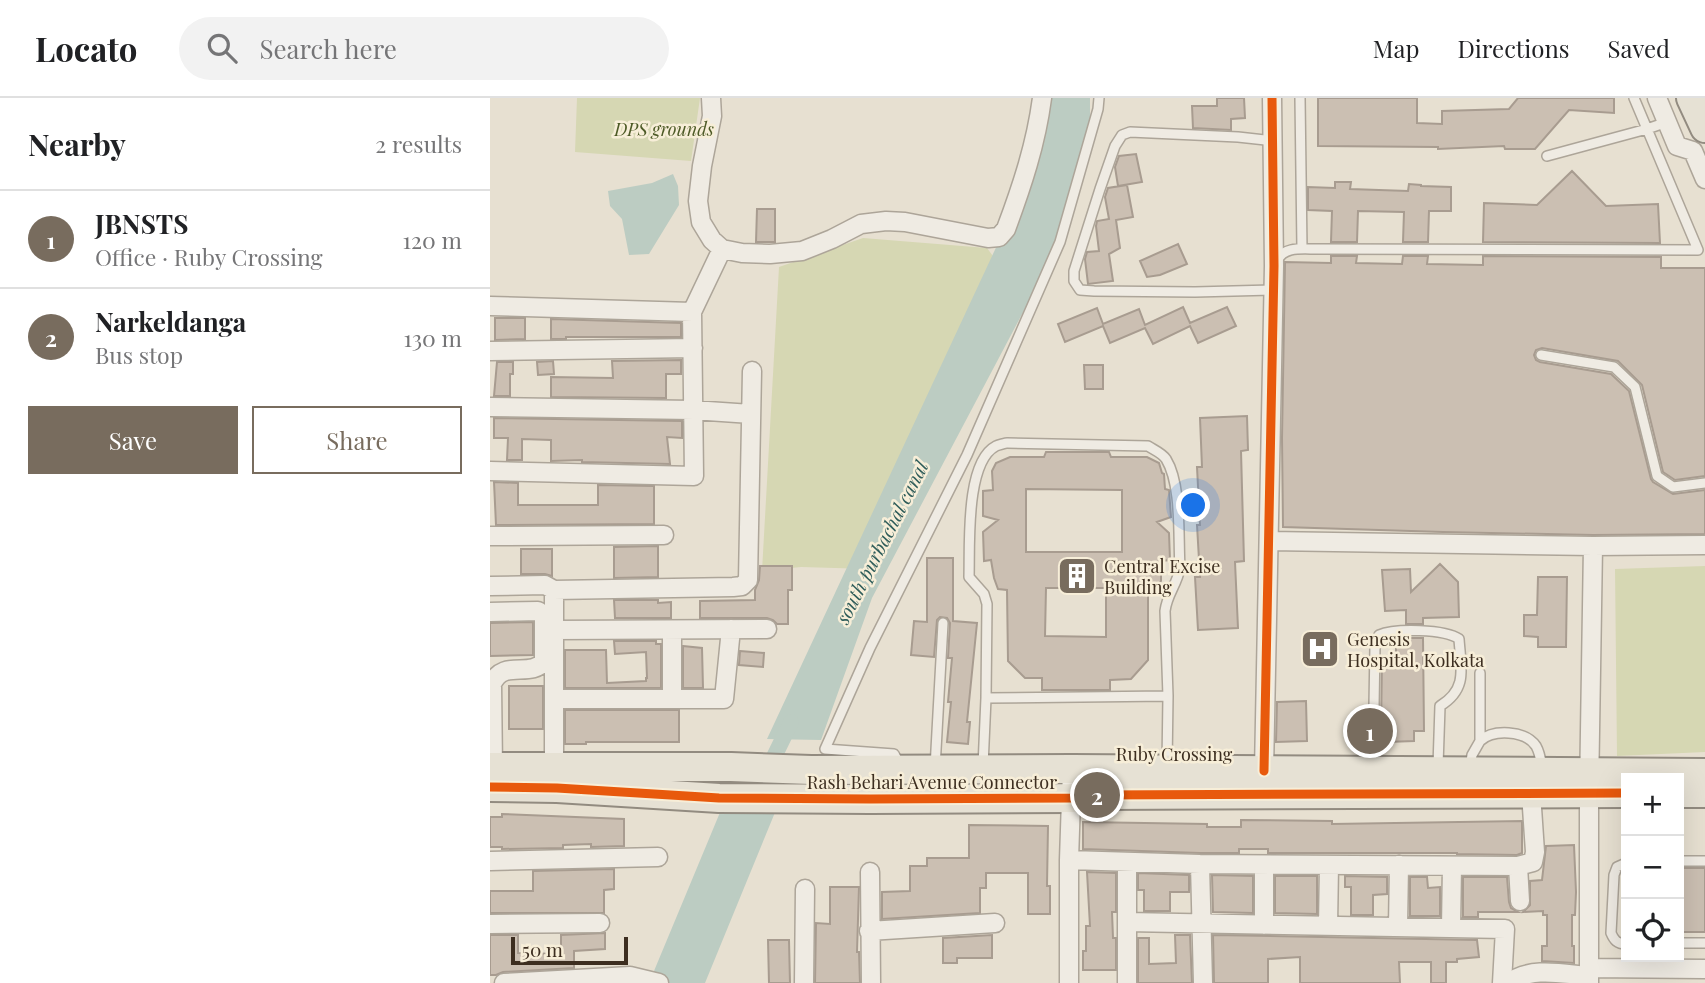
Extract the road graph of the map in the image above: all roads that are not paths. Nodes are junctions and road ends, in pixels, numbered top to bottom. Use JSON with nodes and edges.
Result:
{"nodes":[{"id":1,"x":711,"y":98,"type":"edge"},
{"id":2,"x":1042,"y":98,"type":"edge"},
{"id":3,"x":1099,"y":98,"type":"edge"},
{"id":4,"x":1272,"y":98,"type":"edge"},
{"id":5,"x":1300,"y":98,"type":"edge"},
{"id":6,"x":1634,"y":98,"type":"edge"},
{"id":7,"x":1657,"y":98,"type":"edge"},
{"id":8,"x":1691,"y":98,"type":"edge"},
{"id":9,"x":1667,"y":122,"type":"junction"},
{"id":10,"x":1705,"y":128,"type":"edge"},
{"id":11,"x":1647,"y":129,"type":"junction"},
{"id":12,"x":1274,"y":141,"type":"junction"},
{"id":13,"x":1547,"y":156,"type":"dead end"},
{"id":14,"x":1705,"y":179,"type":"edge"},
{"id":15,"x":722,"y":249,"type":"junction"},
{"id":16,"x":1302,"y":249,"type":"junction"},
{"id":17,"x":1274,"y":266,"type":"junction"},
{"id":18,"x":1274,"y":290,"type":"junction"},
{"id":19,"x":490,"y":306,"type":"edge"},
{"id":20,"x":692,"y":312,"type":"junction"},
{"id":21,"x":490,"y":317,"type":"edge"},
{"id":22,"x":692,"y":348,"type":"junction"},
{"id":23,"x":490,"y":351,"type":"edge"},
{"id":24,"x":1541,"y":355,"type":"dead end"},
{"id":25,"x":752,"y":371,"type":"dead end"},
{"id":26,"x":490,"y":407,"type":"edge"},
{"id":27,"x":693,"y":410,"type":"junction"},
{"id":28,"x":751,"y":414,"type":"junction"},
{"id":29,"x":490,"y":471,"type":"edge"},
{"id":30,"x":1705,"y":483,"type":"edge"},
{"id":31,"x":664,"y":535,"type":"dead end"},
{"id":32,"x":490,"y":536,"type":"edge"},
{"id":33,"x":1269,"y":541,"type":"junction"},
{"id":34,"x":1705,"y":545,"type":"edge"},
{"id":35,"x":1593,"y":546,"type":"junction"},
{"id":36,"x":490,"y":586,"type":"edge"},
{"id":37,"x":554,"y":590,"type":"junction"},
{"id":38,"x":490,"y":612,"type":"edge"},
{"id":39,"x":943,"y":623,"type":"dead end"},
{"id":40,"x":730,"y":629,"type":"junction"},
{"id":41,"x":767,"y":629,"type":"dead end"},
{"id":42,"x":554,"y":631,"type":"junction"},
{"id":43,"x":672,"y":631,"type":"junction"},
{"id":44,"x":1480,"y":673,"type":"dead end"},
{"id":45,"x":1168,"y":696,"type":"junction"},
{"id":46,"x":986,"y":698,"type":"junction"},
{"id":47,"x":554,"y":699,"type":"junction"},
{"id":48,"x":673,"y":699,"type":"junction"},
{"id":49,"x":1479,"y":741,"type":"junction"},
{"id":50,"x":554,"y":768,"type":"junction"},
{"id":51,"x":1072,"y":769,"type":"junction"},
{"id":52,"x":811,"y":770,"type":"joint"},
{"id":53,"x":902,"y":770,"type":"junction"},
{"id":54,"x":935,"y":770,"type":"junction"},
{"id":55,"x":983,"y":770,"type":"junction"},
{"id":56,"x":1167,"y":770,"type":"junction"},
{"id":57,"x":1264,"y":771,"type":"junction"},
{"id":58,"x":1373,"y":772,"type":"junction"},
{"id":59,"x":1438,"y":772,"type":"junction"},
{"id":60,"x":1470,"y":772,"type":"junction"},
{"id":61,"x":1705,"y":773,"type":"edge"},
{"id":62,"x":491,"y":774,"type":"edge"},
{"id":63,"x":1537,"y":783,"type":"junction"},
{"id":64,"x":1589,"y":783,"type":"junction"},
{"id":65,"x":1621,"y":792,"type":"edge"},
{"id":66,"x":1684,"y":793,"type":"edge"},
{"id":67,"x":1705,"y":793,"type":"edge"},
{"id":68,"x":1071,"y":798,"type":"junction"},
{"id":69,"x":657,"y":857,"type":"dead end"},
{"id":70,"x":490,"y":860,"type":"edge"},
{"id":71,"x":1069,"y":860,"type":"junction"},
{"id":72,"x":1684,"y":861,"type":"edge"},
{"id":73,"x":1705,"y":861,"type":"edge"},
{"id":74,"x":1127,"y":862,"type":"junction"},
{"id":75,"x":1200,"y":864,"type":"junction"},
{"id":76,"x":1264,"y":864,"type":"junction"},
{"id":77,"x":1329,"y":865,"type":"junction"},
{"id":78,"x":1399,"y":865,"type":"junction"},
{"id":79,"x":1621,"y":865,"type":"edge"},
{"id":80,"x":1452,"y":866,"type":"junction"},
{"id":81,"x":1518,"y":866,"type":"junction"},
{"id":82,"x":870,"y":872,"type":"dead end"},
{"id":83,"x":805,"y":889,"type":"dead end"},
{"id":84,"x":1520,"y":901,"type":"dead end"},
{"id":85,"x":1127,"y":922,"type":"junction"},
{"id":86,"x":600,"y":923,"type":"dead end"},
{"id":87,"x":995,"y":923,"type":"dead end"},
{"id":88,"x":1202,"y":923,"type":"junction"},
{"id":89,"x":490,"y":924,"type":"edge"},
{"id":90,"x":1265,"y":925,"type":"junction"},
{"id":91,"x":1328,"y":926,"type":"junction"},
{"id":92,"x":1398,"y":927,"type":"junction"},
{"id":93,"x":1451,"y":928,"type":"junction"},
{"id":94,"x":869,"y":931,"type":"junction"},
{"id":95,"x":1684,"y":943,"type":"edge"},
{"id":96,"x":1705,"y":943,"type":"edge"},
{"id":97,"x":1621,"y":944,"type":"edge"},
{"id":98,"x":1705,"y":970,"type":"edge"},
{"id":99,"x":1589,"y":976,"type":"edge"},
{"id":100,"x":504,"y":983,"type":"edge"},
{"id":101,"x":659,"y":983,"type":"edge"},
{"id":102,"x":804,"y":983,"type":"edge"},
{"id":103,"x":871,"y":983,"type":"edge"},
{"id":104,"x":1069,"y":983,"type":"edge"},
{"id":105,"x":1127,"y":983,"type":"edge"},
{"id":106,"x":1203,"y":983,"type":"edge"},
{"id":107,"x":1502,"y":983,"type":"edge"},
{"id":108,"x":1509,"y":983,"type":"edge"}],
"edges":[{"from":1,"to":15,"type":"street"},
{"from":2,"to":15,"type":"street"},
{"from":3,"to":53,"type":"lane"},
{"from":4,"to":12,"type":"street"},
{"from":5,"to":16,"type":"lane"},
{"from":6,"to":11,"type":"lane"},
{"from":7,"to":9,"type":"street"},
{"from":8,"to":10,"type":"main road"},
{"from":9,"to":11,"type":"lane"},
{"from":9,"to":14,"type":"street"},
{"from":11,"to":13,"type":"lane"},
{"from":11,"to":16,"type":"lane"},
{"from":12,"to":17,"type":"street"},
{"from":12,"to":18,"type":"lane"},
{"from":15,"to":20,"type":"street"},
{"from":16,"to":17,"type":"lane"},
{"from":17,"to":18,"type":"street"},
{"from":18,"to":33,"type":"street"},
{"from":19,"to":20,"type":"street"},
{"from":19,"to":21,"type":"street"},
{"from":20,"to":22,"type":"street"},
{"from":22,"to":23,"type":"street"},
{"from":22,"to":27,"type":"street"},
{"from":24,"to":30,"type":"lane"},
{"from":25,"to":28,"type":"street"},
{"from":26,"to":27,"type":"street"},
{"from":27,"to":28,"type":"street"},
{"from":27,"to":29,"type":"street"},
{"from":28,"to":37,"type":"street"},
{"from":31,"to":32,"type":"street"},
{"from":33,"to":35,"type":"street"},
{"from":33,"to":57,"type":"street"},
{"from":34,"to":35,"type":"street"},
{"from":35,"to":64,"type":"street"},
{"from":36,"to":37,"type":"street"},
{"from":37,"to":42,"type":"street"},
{"from":38,"to":62,"type":"street"},
{"from":39,"to":54,"type":"lane"},
{"from":40,"to":41,"type":"street"},
{"from":40,"to":43,"type":"street"},
{"from":40,"to":48,"type":"street"},
{"from":42,"to":43,"type":"street"},
{"from":42,"to":47,"type":"street"},
{"from":43,"to":48,"type":"street"},
{"from":44,"to":49,"type":"lane"},
{"from":45,"to":46,"type":"lane"},
{"from":45,"to":46,"type":"lane"},
{"from":45,"to":56,"type":"lane"},
{"from":46,"to":55,"type":"lane"},
{"from":47,"to":48,"type":"street"},
{"from":47,"to":50,"type":"street"},
{"from":49,"to":60,"type":"lane"},
{"from":49,"to":63,"type":"lane"},
{"from":50,"to":52,"type":"main road","name":"Rash Behari Avenue Connector"},
{"from":50,"to":62,"type":"main road","name":"Rash Behari Avenue Connector"},
{"from":51,"to":55,"type":"main road","name":"Ruby Crossing"},
{"from":51,"to":56,"type":"main road","name":"Ruby Crossing"},
{"from":51,"to":68,"type":"street"},
{"from":52,"to":53,"type":"main road","name":"Ruby Crossing"},
{"from":53,"to":54,"type":"main road","name":"Ruby Crossing"},
{"from":54,"to":55,"type":"main road","name":"Ruby Crossing"},
{"from":56,"to":57,"type":"main road","name":"Ruby Crossing"},
{"from":57,"to":58,"type":"main road","name":"Ruby Crossing"},
{"from":58,"to":59,"type":"main road","name":"Ruby Crossing"},
{"from":58,"to":59,"type":"lane"},
{"from":59,"to":60,"type":"main road","name":"Ruby Crossing"},
{"from":60,"to":63,"type":"main road","name":"Ruby Crossing"},
{"from":61,"to":64,"type":"main road"},
{"from":62,"to":68,"type":"main road","name":"Rash Behari Avenue Connector"},
{"from":63,"to":64,"type":"main road","name":"Rash Behari Avenue Connector"},
{"from":63,"to":68,"type":"main road","name":"Rash Behari Avenue Connector"},
{"from":63,"to":81,"type":"street"},
{"from":64,"to":65,"type":"main road","name":"Rash Behari Avenue Connector"},
{"from":64,"to":99,"type":"street"},
{"from":66,"to":67,"type":"main road"},
{"from":68,"to":71,"type":"street"},
{"from":69,"to":70,"type":"street"},
{"from":71,"to":74,"type":"street"},
{"from":71,"to":104,"type":"street"},
{"from":72,"to":73,"type":"lane"},
{"from":74,"to":75,"type":"street"},
{"from":74,"to":85,"type":"street"},
{"from":75,"to":76,"type":"street"},
{"from":75,"to":88,"type":"street"},
{"from":76,"to":77,"type":"street"},
{"from":76,"to":90,"type":"street"},
{"from":77,"to":78,"type":"street"},
{"from":77,"to":91,"type":"street"},
{"from":78,"to":80,"type":"street"},
{"from":78,"to":92,"type":"street"},
{"from":79,"to":97,"type":"lane"},
{"from":80,"to":81,"type":"street"},
{"from":80,"to":93,"type":"street"},
{"from":81,"to":84,"type":"street"},
{"from":82,"to":94,"type":"street"},
{"from":83,"to":102,"type":"street"},
{"from":85,"to":88,"type":"street"},
{"from":85,"to":105,"type":"street"},
{"from":86,"to":89,"type":"street"},
{"from":87,"to":94,"type":"street"},
{"from":88,"to":90,"type":"street"},
{"from":88,"to":106,"type":"street"},
{"from":90,"to":91,"type":"street"},
{"from":91,"to":92,"type":"street"},
{"from":92,"to":93,"type":"street"},
{"from":93,"to":107,"type":"street"},
{"from":94,"to":103,"type":"street"},
{"from":95,"to":96,"type":"lane"},
{"from":98,"to":99,"type":"street"},
{"from":99,"to":108,"type":"street"},
{"from":100,"to":101,"type":"street"}]}
